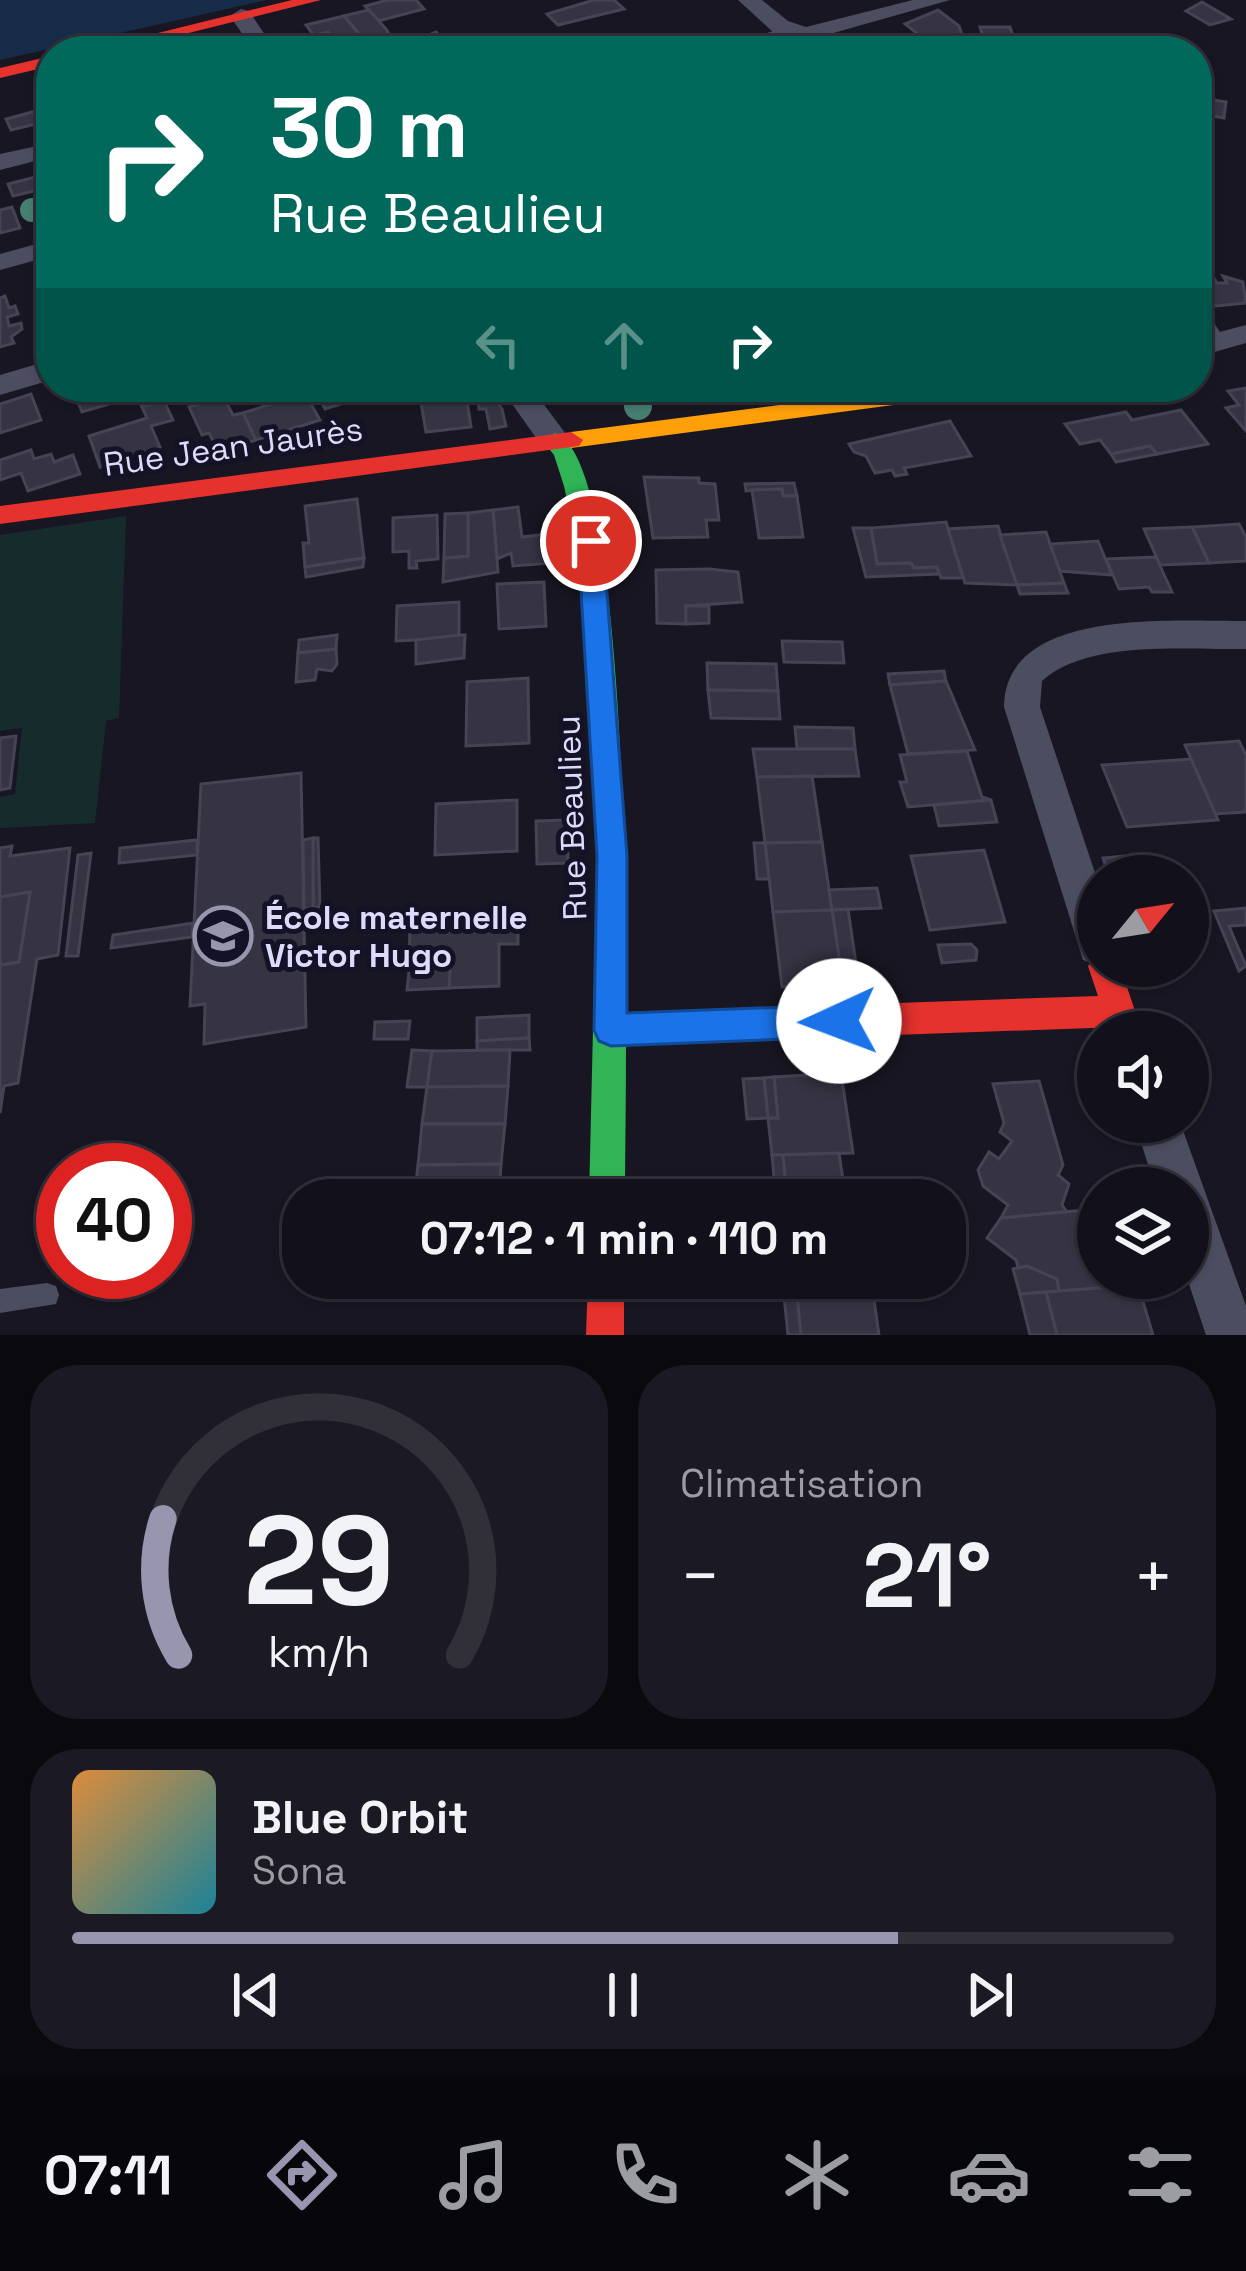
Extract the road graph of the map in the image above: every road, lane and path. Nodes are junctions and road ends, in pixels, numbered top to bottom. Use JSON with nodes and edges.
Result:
{"nodes":[{"id":1,"x":313,"y":0,"type":"edge"},
{"id":2,"x":749,"y":0,"type":"edge"},
{"id":3,"x":939,"y":0,"type":"edge"},
{"id":4,"x":241,"y":16,"type":"junction"},
{"id":5,"x":786,"y":30,"type":"junction"},
{"id":6,"x":157,"y":36,"type":"edge"},
{"id":7,"x":255,"y":36,"type":"edge"},
{"id":8,"x":765,"y":36,"type":"edge"},
{"id":9,"x":36,"y":65,"type":"edge"},
{"id":10,"x":0,"y":73,"type":"edge"},
{"id":11,"x":36,"y":154,"type":"edge"},
{"id":12,"x":0,"y":162,"type":"edge"},
{"id":13,"x":36,"y":252,"type":"edge"},
{"id":14,"x":0,"y":262,"type":"edge"},
{"id":15,"x":36,"y":374,"type":"edge"},
{"id":16,"x":0,"y":385,"type":"edge"},
{"id":17,"x":526,"y":402,"type":"edge"},
{"id":18,"x":842,"y":402,"type":"edge"},
{"id":19,"x":555,"y":441,"type":"junction"},
{"id":20,"x":0,"y":515,"type":"edge"},
{"id":21,"x":1246,"y":635,"type":"edge"},
{"id":22,"x":1077,"y":880,"type":"edge"},
{"id":23,"x":1077,"y":1023,"type":"edge"},
{"id":24,"x":611,"y":1030,"type":"junction"},
{"id":25,"x":608,"y":1179,"type":"edge"},
{"id":26,"x":1209,"y":1270,"type":"edge"},
{"id":27,"x":36,"y":1296,"type":"edge"},
{"id":28,"x":605,"y":1299,"type":"edge"},
{"id":29,"x":0,"y":1301,"type":"edge"},
{"id":30,"x":604,"y":1335,"type":"edge"},
{"id":31,"x":1232,"y":1335,"type":"edge"}],
"edges":[{"from":1,"to":4,"type":"street"},
{"from":2,"to":5,"type":"street"},
{"from":3,"to":5,"type":"street"},
{"from":4,"to":6,"type":"street"},
{"from":4,"to":7,"type":"street"},
{"from":5,"to":8,"type":"lane"},
{"from":9,"to":10,"type":"street"},
{"from":11,"to":12,"type":"street"},
{"from":13,"to":14,"type":"street"},
{"from":15,"to":16,"type":"street"},
{"from":17,"to":19,"type":"street"},
{"from":18,"to":19,"type":"street","name":"Rue Jean Jaurès"},
{"from":19,"to":20,"type":"street","name":"Rue Jean Jaurès"},
{"from":19,"to":24,"type":"street","name":"Rue Beaulieu"},
{"from":21,"to":22,"type":"street"},
{"from":23,"to":24,"type":"street"},
{"from":24,"to":25,"type":"street","name":"Rue Beaulieu"},
{"from":26,"to":31,"type":"street"},
{"from":27,"to":29,"type":"lane"},
{"from":28,"to":30,"type":"street"}]}
